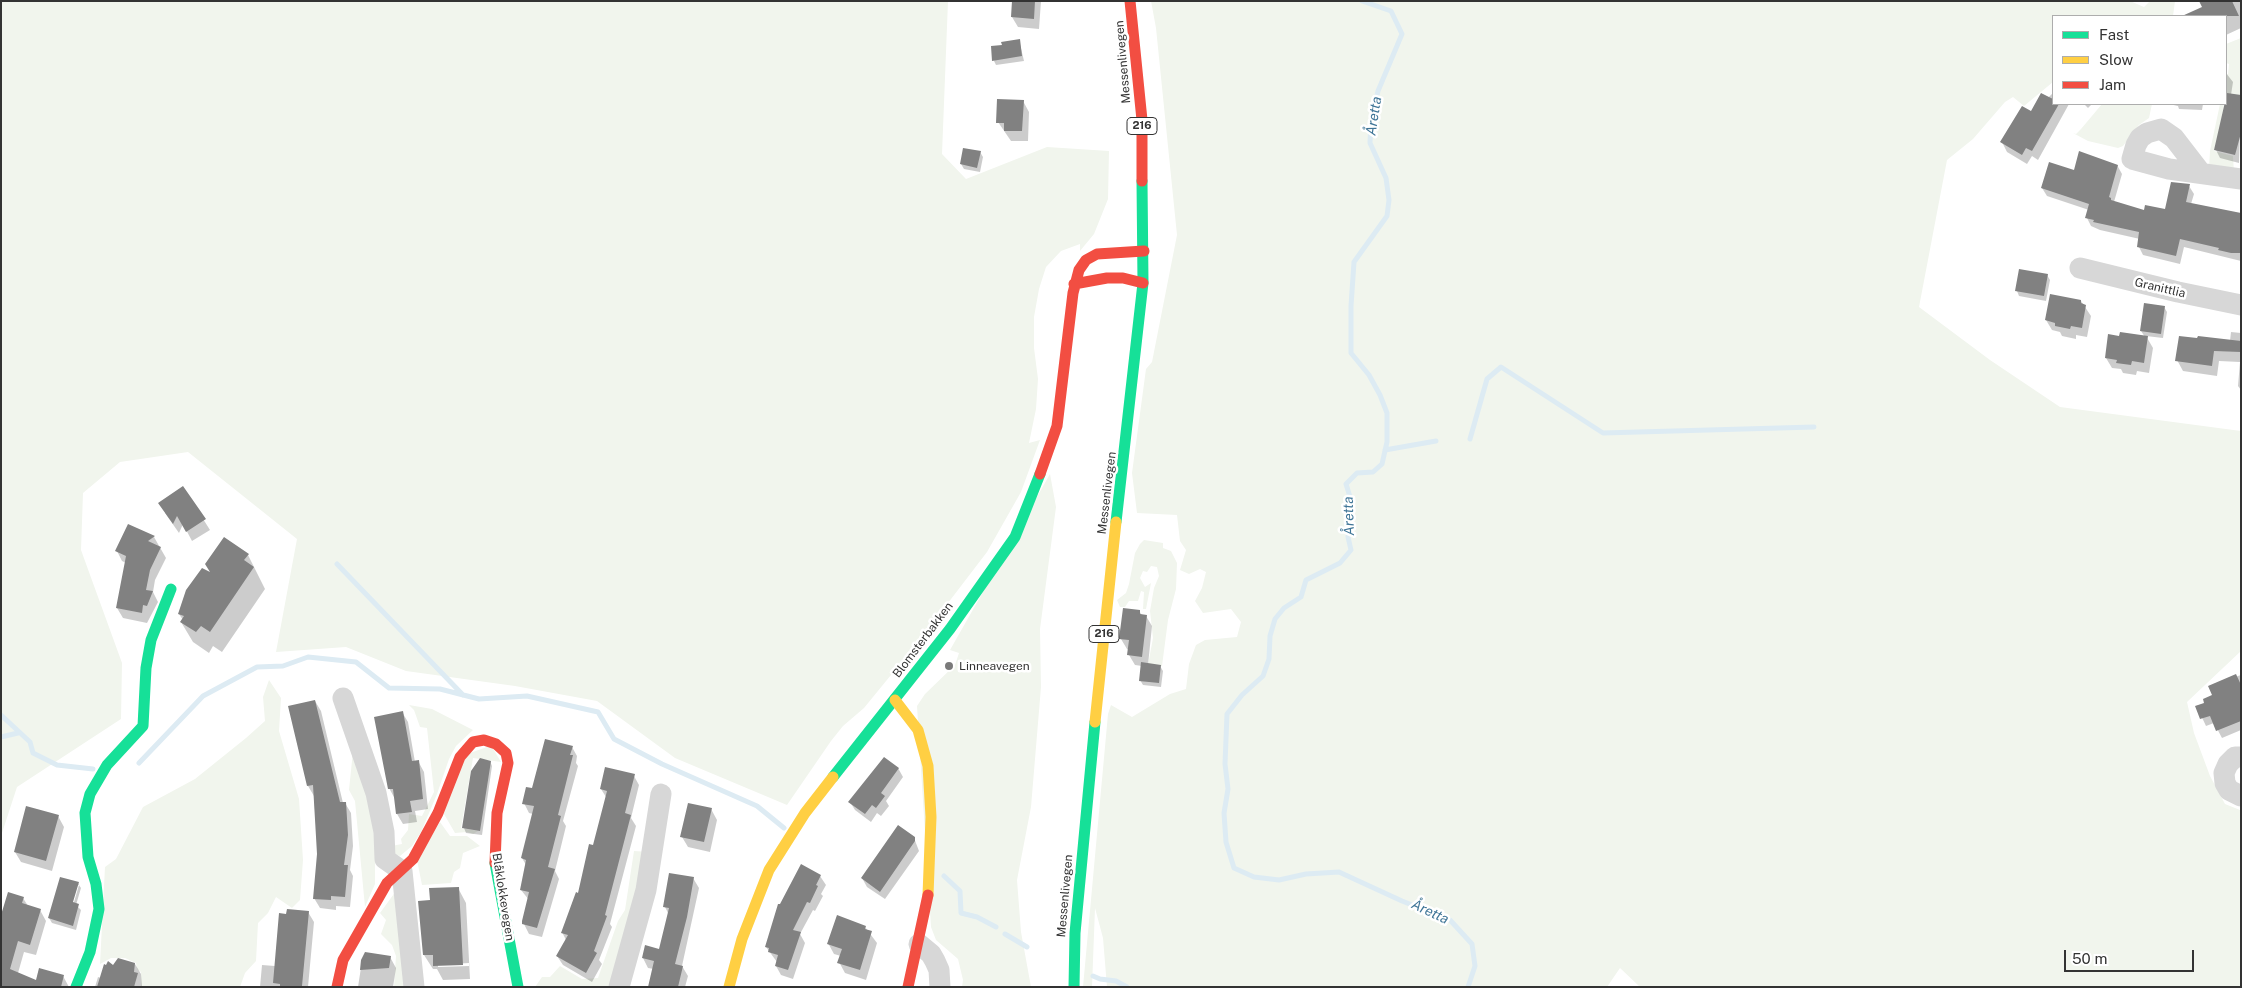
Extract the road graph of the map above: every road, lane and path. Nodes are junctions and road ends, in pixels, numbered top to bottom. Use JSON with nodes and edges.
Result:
{"nodes":[{"id":1,"x":1130,"y":1,"type":"edge"},
{"id":2,"x":2201,"y":173,"type":"dead end"},
{"id":3,"x":2241,"y":179,"type":"edge"},
{"id":4,"x":1144,"y":251,"type":"junction"},
{"id":5,"x":2080,"y":268,"type":"dead end"},
{"id":6,"x":1143,"y":283,"type":"junction"},
{"id":7,"x":1074,"y":284,"type":"junction"},
{"id":8,"x":2241,"y":305,"type":"edge"},
{"id":9,"x":171,"y":589,"type":"dead end"},
{"id":10,"x":343,"y":698,"type":"dead end"},
{"id":11,"x":895,"y":700,"type":"junction"},
{"id":12,"x":2241,"y":757,"type":"edge"},
{"id":13,"x":661,"y":794,"type":"dead end"},
{"id":14,"x":2241,"y":796,"type":"edge"},
{"id":15,"x":402,"y":871,"type":"junction"},
{"id":16,"x":919,"y":944,"type":"junction"},
{"id":17,"x":76,"y":987,"type":"edge"},
{"id":18,"x":337,"y":987,"type":"edge"},
{"id":19,"x":414,"y":987,"type":"edge"},
{"id":20,"x":518,"y":987,"type":"edge"},
{"id":21,"x":619,"y":987,"type":"edge"},
{"id":22,"x":729,"y":987,"type":"edge"},
{"id":23,"x":908,"y":987,"type":"edge"},
{"id":24,"x":940,"y":987,"type":"edge"},
{"id":25,"x":1074,"y":987,"type":"edge"}],
"edges":[{"from":1,"to":4,"type":"street","name":"Messenlivegen","number":"216"},
{"from":2,"to":3,"type":"street"},
{"from":4,"to":6,"type":"street","name":"Messenlivegen","number":"216"},
{"from":4,"to":7,"type":"street","name":"Blomsterbakken"},
{"from":5,"to":8,"type":"street","name":"Granittlia"},
{"from":6,"to":7,"type":"street"},
{"from":6,"to":25,"type":"street","name":"Messenlivegen","number":"216"},
{"from":7,"to":11,"type":"street","name":"Blomsterbakken"},
{"from":9,"to":17,"type":"street"},
{"from":10,"to":15,"type":"street"},
{"from":11,"to":16,"type":"street"},
{"from":11,"to":22,"type":"street","name":"Blomsterbakken"},
{"from":12,"to":14,"type":"street"},
{"from":13,"to":21,"type":"street"},
{"from":15,"to":18,"type":"street","name":"Blåklokkevegen"},
{"from":15,"to":19,"type":"street"},
{"from":15,"to":20,"type":"street","name":"Blåklokkevegen"},
{"from":16,"to":23,"type":"street"},
{"from":16,"to":24,"type":"street"}]}
